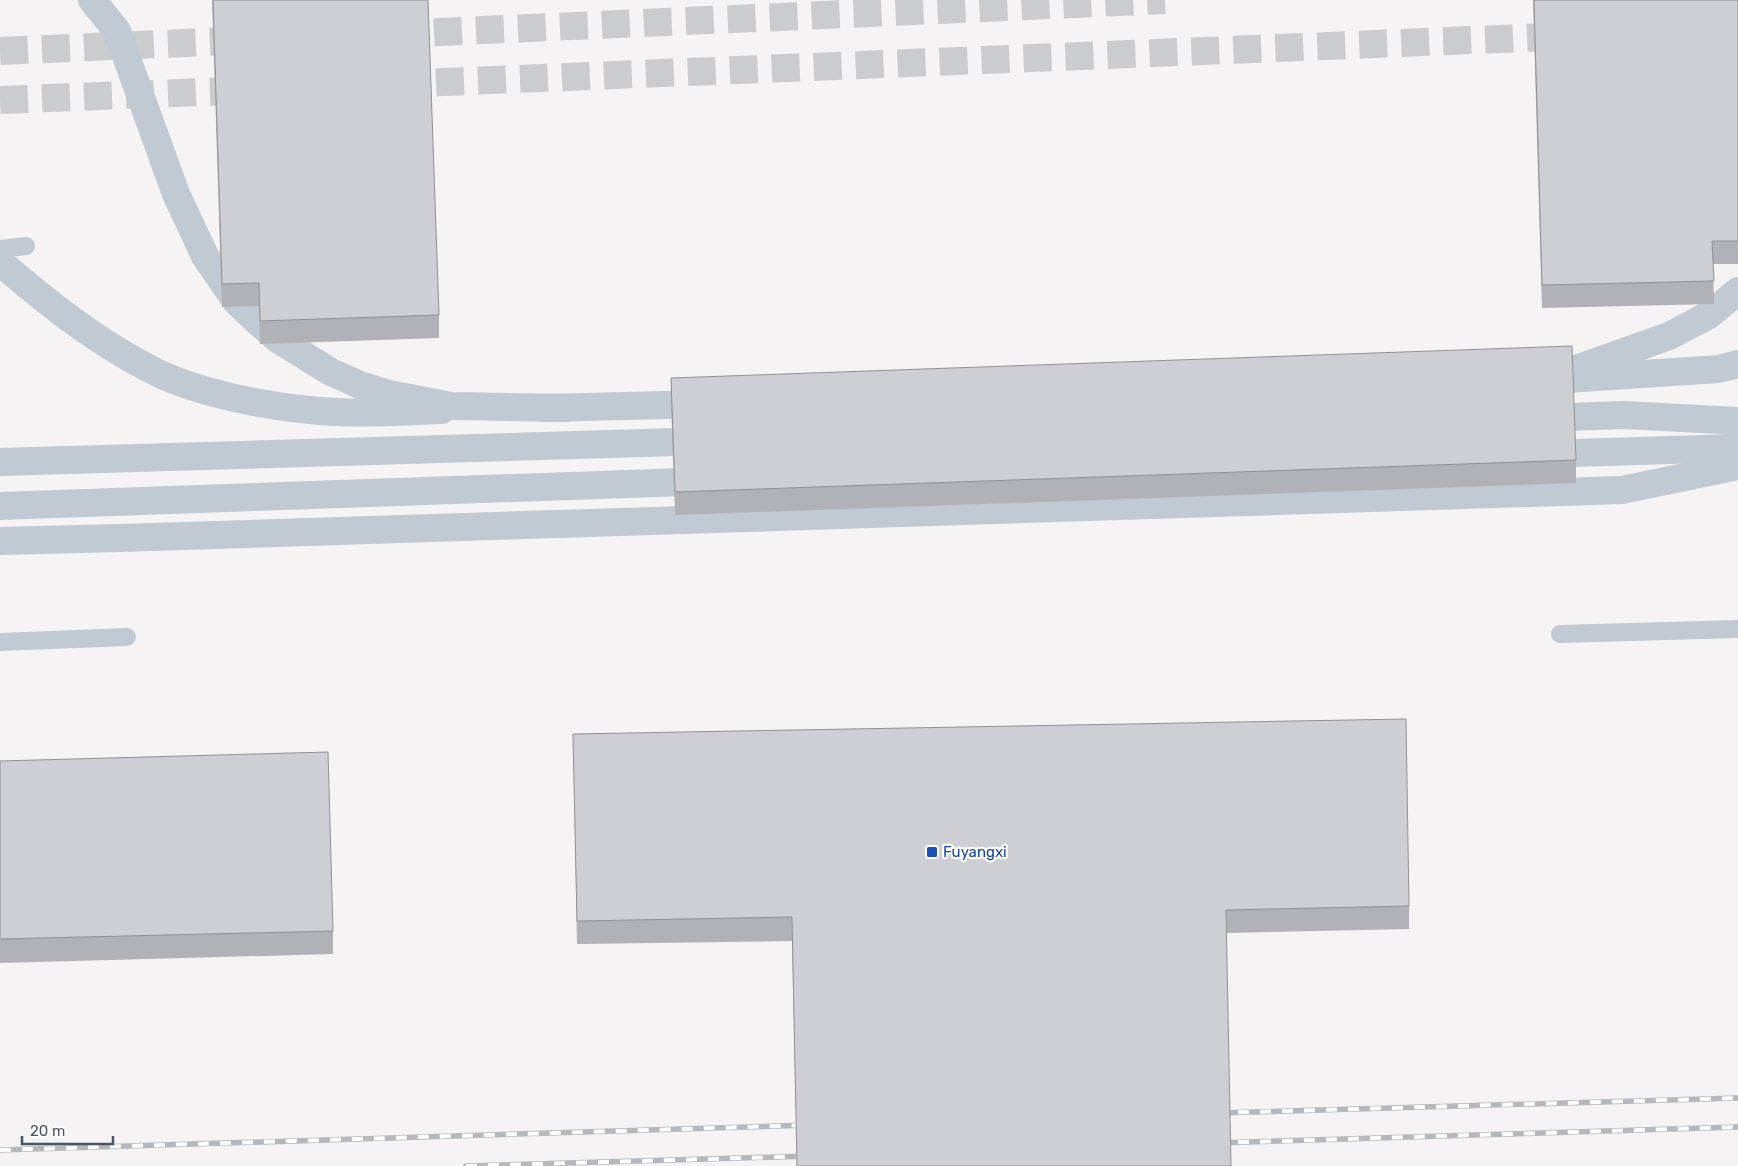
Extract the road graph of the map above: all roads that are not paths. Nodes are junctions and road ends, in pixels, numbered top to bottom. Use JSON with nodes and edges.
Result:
{"nodes":[{"id":1,"x":92,"y":0,"type":"edge"},
{"id":2,"x":26,"y":246,"type":"dead end"},
{"id":3,"x":0,"y":249,"type":"edge"},
{"id":4,"x":0,"y":262,"type":"edge"},
{"id":5,"x":1738,"y":291,"type":"edge"},
{"id":6,"x":1738,"y":364,"type":"edge"},
{"id":7,"x":737,"y":403,"type":"edge"},
{"id":8,"x":567,"y":408,"type":"junction"},
{"id":9,"x":1514,"y":418,"type":"edge"},
{"id":10,"x":1738,"y":421,"type":"edge"},
{"id":11,"x":738,"y":440,"type":"edge"},
{"id":12,"x":1738,"y":448,"type":"edge"},
{"id":13,"x":1519,"y":455,"type":"edge"},
{"id":14,"x":0,"y":462,"type":"edge"},
{"id":15,"x":1738,"y":466,"type":"edge"},
{"id":16,"x":733,"y":480,"type":"edge"},
{"id":17,"x":0,"y":500,"type":"edge"},
{"id":18,"x":86,"y":501,"type":"junction"},
{"id":19,"x":0,"y":506,"type":"edge"},
{"id":20,"x":0,"y":542,"type":"edge"},
{"id":21,"x":1738,"y":629,"type":"edge"},
{"id":22,"x":1560,"y":634,"type":"dead end"},
{"id":23,"x":127,"y":636,"type":"dead end"},
{"id":24,"x":0,"y":642,"type":"edge"}],
"edges":[{"from":1,"to":8,"type":"street","bridge":true},
{"from":2,"to":3,"type":"lane"},
{"from":4,"to":8,"type":"street","bridge":true},
{"from":5,"to":6,"type":"street"},
{"from":7,"to":8,"type":"street"},
{"from":9,"to":10,"type":"street"},
{"from":11,"to":14,"type":"street"},
{"from":12,"to":13,"type":"street"},
{"from":15,"to":20,"type":"street","bridge":true},
{"from":16,"to":18,"type":"street"},
{"from":17,"to":18,"type":"street"},
{"from":18,"to":19,"type":"street"},
{"from":21,"to":22,"type":"lane"},
{"from":23,"to":24,"type":"lane"}]}
